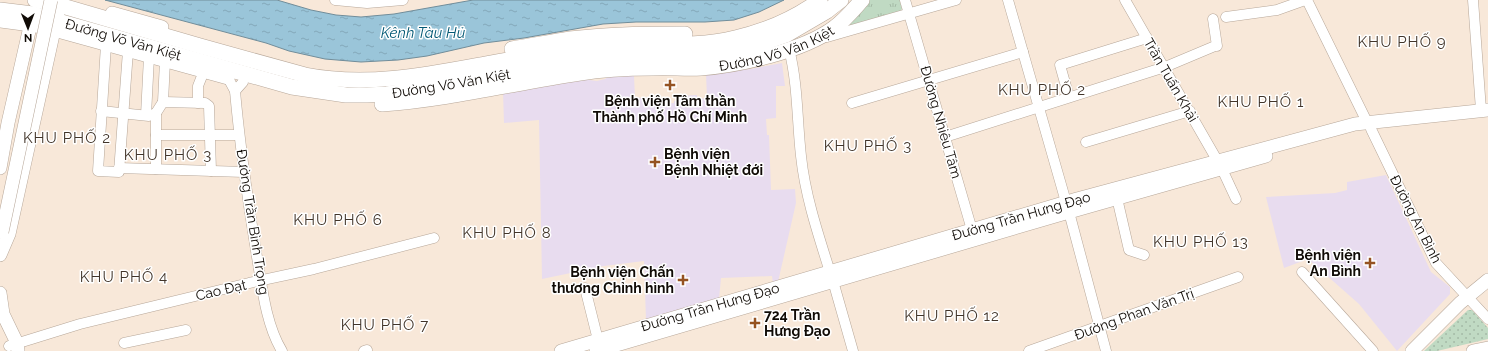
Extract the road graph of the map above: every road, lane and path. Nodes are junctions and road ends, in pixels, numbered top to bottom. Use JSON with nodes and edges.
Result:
{"nodes":[{"id":1,"x":44,"y":0,"type":"edge"},
{"id":2,"x":336,"y":0,"type":"edge"},
{"id":3,"x":403,"y":0,"type":"edge"},
{"id":4,"x":804,"y":0,"type":"edge"},
{"id":5,"x":820,"y":0,"type":"edge"},
{"id":6,"x":841,"y":0,"type":"edge"},
{"id":7,"x":862,"y":0,"type":"edge"},
{"id":8,"x":905,"y":0,"type":"edge"},
{"id":9,"x":956,"y":0,"type":"edge"},
{"id":10,"x":1008,"y":0,"type":"edge"},
{"id":11,"x":1125,"y":0,"type":"edge"},
{"id":12,"x":1306,"y":0,"type":"edge"},
{"id":13,"x":1473,"y":0,"type":"edge"},
{"id":14,"x":34,"y":8,"type":"edge"},
{"id":15,"x":58,"y":9,"type":"edge"},
{"id":16,"x":0,"y":10,"type":"edge"},
{"id":17,"x":909,"y":14,"type":"junction"},
{"id":18,"x":1226,"y":17,"type":"dead end"},
{"id":19,"x":1213,"y":19,"type":"dead end"},
{"id":20,"x":0,"y":21,"type":"edge"},
{"id":21,"x":162,"y":27,"type":"joint"},
{"id":22,"x":783,"y":31,"type":"junction"},
{"id":23,"x":1147,"y":38,"type":"junction"},
{"id":24,"x":807,"y":42,"type":"junction"},
{"id":25,"x":106,"y":45,"type":"junction"},
{"id":26,"x":128,"y":51,"type":"junction"},
{"id":27,"x":1023,"y":52,"type":"junction"},
{"id":28,"x":150,"y":57,"type":"junction"},
{"id":29,"x":165,"y":61,"type":"junction"},
{"id":30,"x":1165,"y":67,"type":"junction"},
{"id":31,"x":20,"y":71,"type":"junction"},
{"id":32,"x":204,"y":71,"type":"junction"},
{"id":33,"x":44,"y":75,"type":"junction"},
{"id":34,"x":929,"y":81,"type":"junction"},
{"id":35,"x":235,"y":84,"type":"junction"},
{"id":36,"x":1069,"y":97,"type":"junction"},
{"id":37,"x":163,"y":102,"type":"junction"},
{"id":38,"x":198,"y":103,"type":"junction"},
{"id":39,"x":852,"y":103,"type":"dead end"},
{"id":40,"x":1039,"y":107,"type":"junction"},
{"id":41,"x":101,"y":111,"type":"junction"},
{"id":42,"x":1190,"y":111,"type":"junction"},
{"id":43,"x":156,"y":113,"type":"junction"},
{"id":44,"x":123,"y":114,"type":"junction"},
{"id":45,"x":1485,"y":114,"type":"edge"},
{"id":46,"x":146,"y":115,"type":"junction"},
{"id":47,"x":1369,"y":125,"type":"junction"},
{"id":48,"x":211,"y":134,"type":"junction"},
{"id":49,"x":156,"y":135,"type":"junction"},
{"id":50,"x":239,"y":135,"type":"junction"},
{"id":51,"x":945,"y":137,"type":"junction"},
{"id":52,"x":1086,"y":142,"type":"dead end"},
{"id":53,"x":1220,"y":165,"type":"junction"},
{"id":54,"x":0,"y":168,"type":"edge"},
{"id":55,"x":156,"y":169,"type":"junction"},
{"id":56,"x":119,"y":170,"type":"junction"},
{"id":57,"x":211,"y":171,"type":"junction"},
{"id":58,"x":244,"y":172,"type":"junction"},
{"id":59,"x":1118,"y":198,"type":"junction"},
{"id":60,"x":1236,"y":198,"type":"dead end"},
{"id":61,"x":1067,"y":207,"type":"junction"},
{"id":62,"x":0,"y":208,"type":"edge"},
{"id":63,"x":973,"y":235,"type":"junction"},
{"id":64,"x":434,"y":238,"type":"dead end"},
{"id":65,"x":0,"y":255,"type":"edge"},
{"id":66,"x":1144,"y":255,"type":"dead end"},
{"id":67,"x":1302,"y":272,"type":"dead end"},
{"id":68,"x":831,"y":277,"type":"junction"},
{"id":69,"x":1238,"y":277,"type":"dead end"},
{"id":70,"x":261,"y":280,"type":"junction"},
{"id":71,"x":1488,"y":280,"type":"edge"},
{"id":72,"x":585,"y":288,"type":"dead end"},
{"id":73,"x":0,"y":294,"type":"edge"},
{"id":74,"x":1467,"y":297,"type":"junction"},
{"id":75,"x":1488,"y":319,"type":"edge"},
{"id":76,"x":0,"y":323,"type":"edge"},
{"id":77,"x":1099,"y":327,"type":"junction"},
{"id":78,"x":186,"y":330,"type":"dead end"},
{"id":79,"x":124,"y":343,"type":"dead end"},
{"id":80,"x":14,"y":348,"type":"edge"},
{"id":81,"x":599,"y":348,"type":"edge"},
{"id":82,"x":1488,"y":348,"type":"edge"},
{"id":83,"x":282,"y":351,"type":"edge"},
{"id":84,"x":561,"y":351,"type":"edge"},
{"id":85,"x":853,"y":351,"type":"edge"},
{"id":86,"x":1029,"y":351,"type":"edge"},
{"id":87,"x":1106,"y":351,"type":"edge"},
{"id":88,"x":1373,"y":351,"type":"edge"},
{"id":89,"x":1412,"y":351,"type":"edge"},
{"id":90,"x":1473,"y":351,"type":"edge"}],
"edges":[{"from":1,"to":62,"type":"main road"},
{"from":2,"to":3,"type":"street"},
{"from":4,"to":22,"type":"highway","name":"Đường Võ Văn Kiệt"},
{"from":5,"to":22,"type":"highway","name":"Đường Võ Văn Kiệt"},
{"from":6,"to":22,"type":"highway","name":"Đường Võ Văn Kiệt"},
{"from":7,"to":24,"type":"highway","name":"Đường Võ Văn Kiệt"},
{"from":8,"to":17,"type":"street","name":"Đường Nhiêu Tâm"},
{"from":9,"to":17,"type":"street"},
{"from":10,"to":27,"type":"street"},
{"from":11,"to":23,"type":"street","name":"Trần Tuấn Khải"},
{"from":12,"to":18,"type":"street"},
{"from":12,"to":47,"type":"street","name":"Đường An Bình"},
{"from":13,"to":45,"type":"street"},
{"from":14,"to":15,"type":"highway"},
{"from":14,"to":16,"type":"highway"},
{"from":14,"to":20,"type":"main road"},
{"from":14,"to":31,"type":"main road"},
{"from":15,"to":21,"type":"main road"},
{"from":15,"to":22,"type":"highway","name":"Đường Võ Văn Kiệt"},
{"from":15,"to":22,"type":"highway","name":"Đường Võ Văn Kiệt"},
{"from":15,"to":25,"type":"main road"},
{"from":15,"to":33,"type":"main road"},
{"from":15,"to":65,"type":"main road","bridge":true},
{"from":17,"to":24,"type":"street"},
{"from":17,"to":34,"type":"street","name":"Đường Nhiêu Tâm"},
{"from":19,"to":30,"type":"street"},
{"from":21,"to":22,"type":"highway","name":"Đường Võ Văn Kiệt"},
{"from":22,"to":24,"type":"highway","name":"Đường Võ Văn Kiệt"},
{"from":22,"to":35,"type":"highway","name":"Đường Võ Văn Kiệt"},
{"from":22,"to":68,"type":"street"},
{"from":23,"to":30,"type":"street","name":"Trần Tuấn Khải"},
{"from":23,"to":36,"type":"street"},
{"from":25,"to":26,"type":"main road"},
{"from":25,"to":41,"type":"street"},
{"from":26,"to":28,"type":"main road"},
{"from":26,"to":44,"type":"street"},
{"from":27,"to":34,"type":"street"},
{"from":27,"to":40,"type":"street"},
{"from":28,"to":29,"type":"main road"},
{"from":28,"to":46,"type":"street"},
{"from":29,"to":32,"type":"main road"},
{"from":29,"to":37,"type":"street"},
{"from":30,"to":36,"type":"street"},
{"from":30,"to":42,"type":"street","name":"Trần Tuấn Khải"},
{"from":31,"to":33,"type":"main road"},
{"from":31,"to":54,"type":"main road"},
{"from":32,"to":35,"type":"main road"},
{"from":32,"to":38,"type":"street"},
{"from":33,"to":65,"type":"main road"},
{"from":34,"to":39,"type":"street"},
{"from":34,"to":51,"type":"street","name":"Đường Nhiêu Tâm"},
{"from":35,"to":50,"type":"street","name":"Đường Trần Bình Trọng"},
{"from":36,"to":40,"type":"street"},
{"from":37,"to":38,"type":"street"},
{"from":37,"to":43,"type":"street"},
{"from":38,"to":48,"type":"street"},
{"from":40,"to":51,"type":"street"},
{"from":40,"to":61,"type":"street"},
{"from":41,"to":44,"type":"street"},
{"from":41,"to":56,"type":"street"},
{"from":42,"to":52,"type":"street"},
{"from":42,"to":53,"type":"street","name":"Trần Tuấn Khải"},
{"from":43,"to":46,"type":"street"},
{"from":43,"to":49,"type":"street"},
{"from":44,"to":46,"type":"street"},
{"from":44,"to":56,"type":"street"},
{"from":45,"to":47,"type":"main road","name":"Đường Trần Hưng Đạo"},
{"from":47,"to":53,"type":"main road","name":"Đường Trần Hưng Đạo"},
{"from":47,"to":74,"type":"street","name":"Đường An Bình"},
{"from":48,"to":49,"type":"street"},
{"from":48,"to":50,"type":"street"},
{"from":48,"to":57,"type":"street"},
{"from":49,"to":55,"type":"street"},
{"from":50,"to":58,"type":"street","name":"Đường Trần Bình Trọng"},
{"from":51,"to":63,"type":"street","name":"Đường Nhiêu Tâm"},
{"from":53,"to":59,"type":"main road","name":"Đường Trần Hưng Đạo"},
{"from":53,"to":60,"type":"street","name":"Trần Tuấn Khải"},
{"from":53,"to":61,"type":"main road","name":"Đường Trần Hưng Đạo"},
{"from":55,"to":56,"type":"street"},
{"from":55,"to":57,"type":"street"},
{"from":57,"to":58,"type":"street"},
{"from":58,"to":70,"type":"street","name":"Đường Trần Bình Trọng"},
{"from":59,"to":61,"type":"main road","name":"Đường Trần Hưng Đạo"},
{"from":59,"to":66,"type":"street"},
{"from":61,"to":63,"type":"main road","name":"Đường Trần Hưng Đạo"},
{"from":61,"to":77,"type":"street"},
{"from":63,"to":68,"type":"main road","name":"Đường Trần Hưng Đạo"},
{"from":64,"to":70,"type":"street","name":"Cao Đạt"},
{"from":67,"to":88,"type":"street"},
{"from":68,"to":81,"type":"main road","name":"Đường Trần Hưng Đạo"},
{"from":68,"to":85,"type":"street"},
{"from":69,"to":77,"type":"street","name":"Đường Phan Văn Trị"},
{"from":70,"to":80,"type":"street","name":"Cao Đạt"},
{"from":70,"to":83,"type":"street","name":"Đường Trần Bình Trọng"},
{"from":71,"to":74,"type":"main road"},
{"from":72,"to":81,"type":"street"},
{"from":73,"to":80,"type":"main road"},
{"from":74,"to":75,"type":"street","name":"Đường An Bình"},
{"from":74,"to":89,"type":"main road"},
{"from":76,"to":80,"type":"main road"},
{"from":77,"to":86,"type":"street","name":"Đường Phan Văn Trị"},
{"from":77,"to":87,"type":"street"},
{"from":78,"to":79,"type":"street"},
{"from":81,"to":84,"type":"main road","name":"Đường Trần Hưng Đạo"},
{"from":82,"to":90,"type":"main road"}]}
